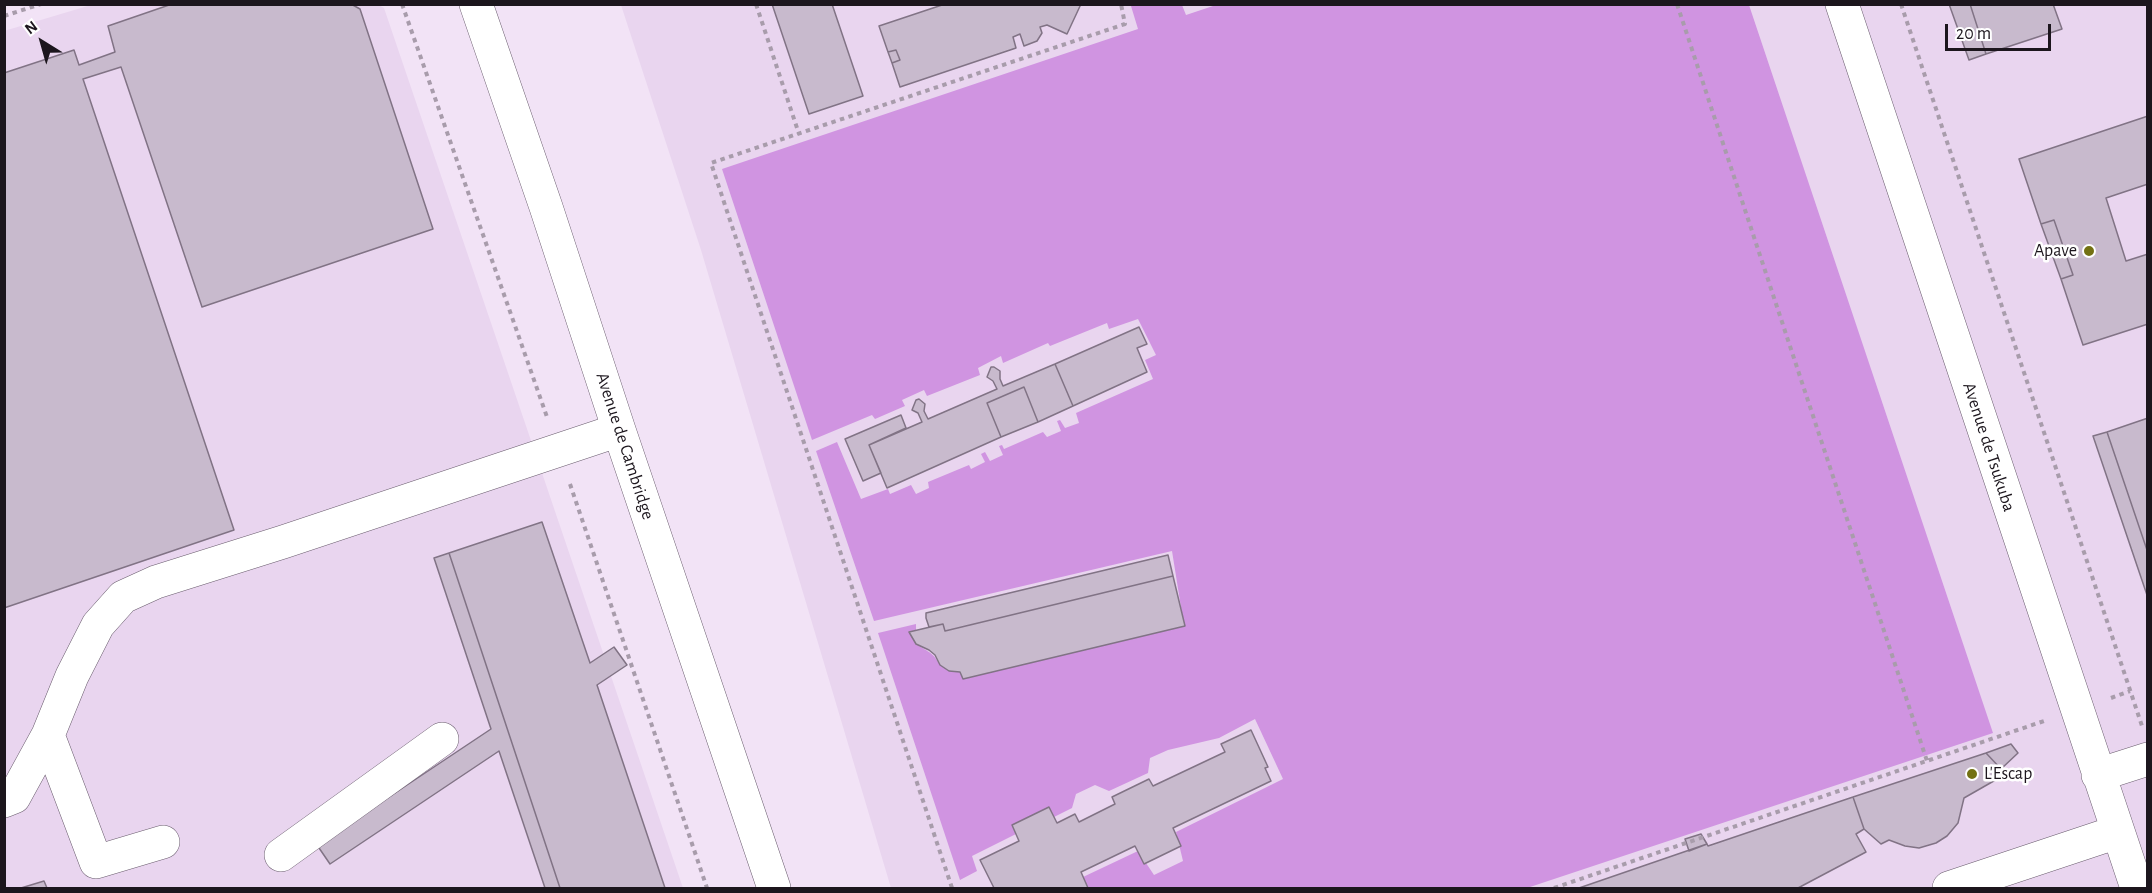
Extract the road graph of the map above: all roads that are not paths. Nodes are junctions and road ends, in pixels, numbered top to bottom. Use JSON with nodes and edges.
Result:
{"nodes":[{"id":1,"x":476,"y":4,"type":"edge"},
{"id":2,"x":1842,"y":4,"type":"edge"},
{"id":3,"x":619,"y":430,"type":"junction"},
{"id":4,"x":48,"y":735,"type":"junction"},
{"id":5,"x":442,"y":739,"type":"dead end"},
{"id":6,"x":2146,"y":746,"type":"edge"},
{"id":7,"x":2098,"y":775,"type":"junction"},
{"id":8,"x":4,"y":801,"type":"edge"},
{"id":9,"x":2117,"y":832,"type":"junction"},
{"id":10,"x":163,"y":842,"type":"dead end"},
{"id":11,"x":281,"y":855,"type":"dead end"},
{"id":12,"x":774,"y":888,"type":"edge"},
{"id":13,"x":1949,"y":888,"type":"edge"},
{"id":14,"x":2137,"y":888,"type":"edge"}],
"edges":[{"from":1,"to":3,"type":"street","name":"Avenue de Cambridge"},
{"from":2,"to":7,"type":"street","name":"Avenue de Tsukuba"},
{"from":3,"to":4,"type":"street"},
{"from":3,"to":12,"type":"street","name":"Avenue de Cambridge"},
{"from":4,"to":8,"type":"street"},
{"from":4,"to":10,"type":"street"},
{"from":5,"to":11,"type":"street"},
{"from":6,"to":7,"type":"street"},
{"from":7,"to":9,"type":"street","name":"Avenue de Tsukuba"},
{"from":9,"to":13,"type":"street"},
{"from":9,"to":14,"type":"street","name":"Avenue de Tsukuba"}]}
